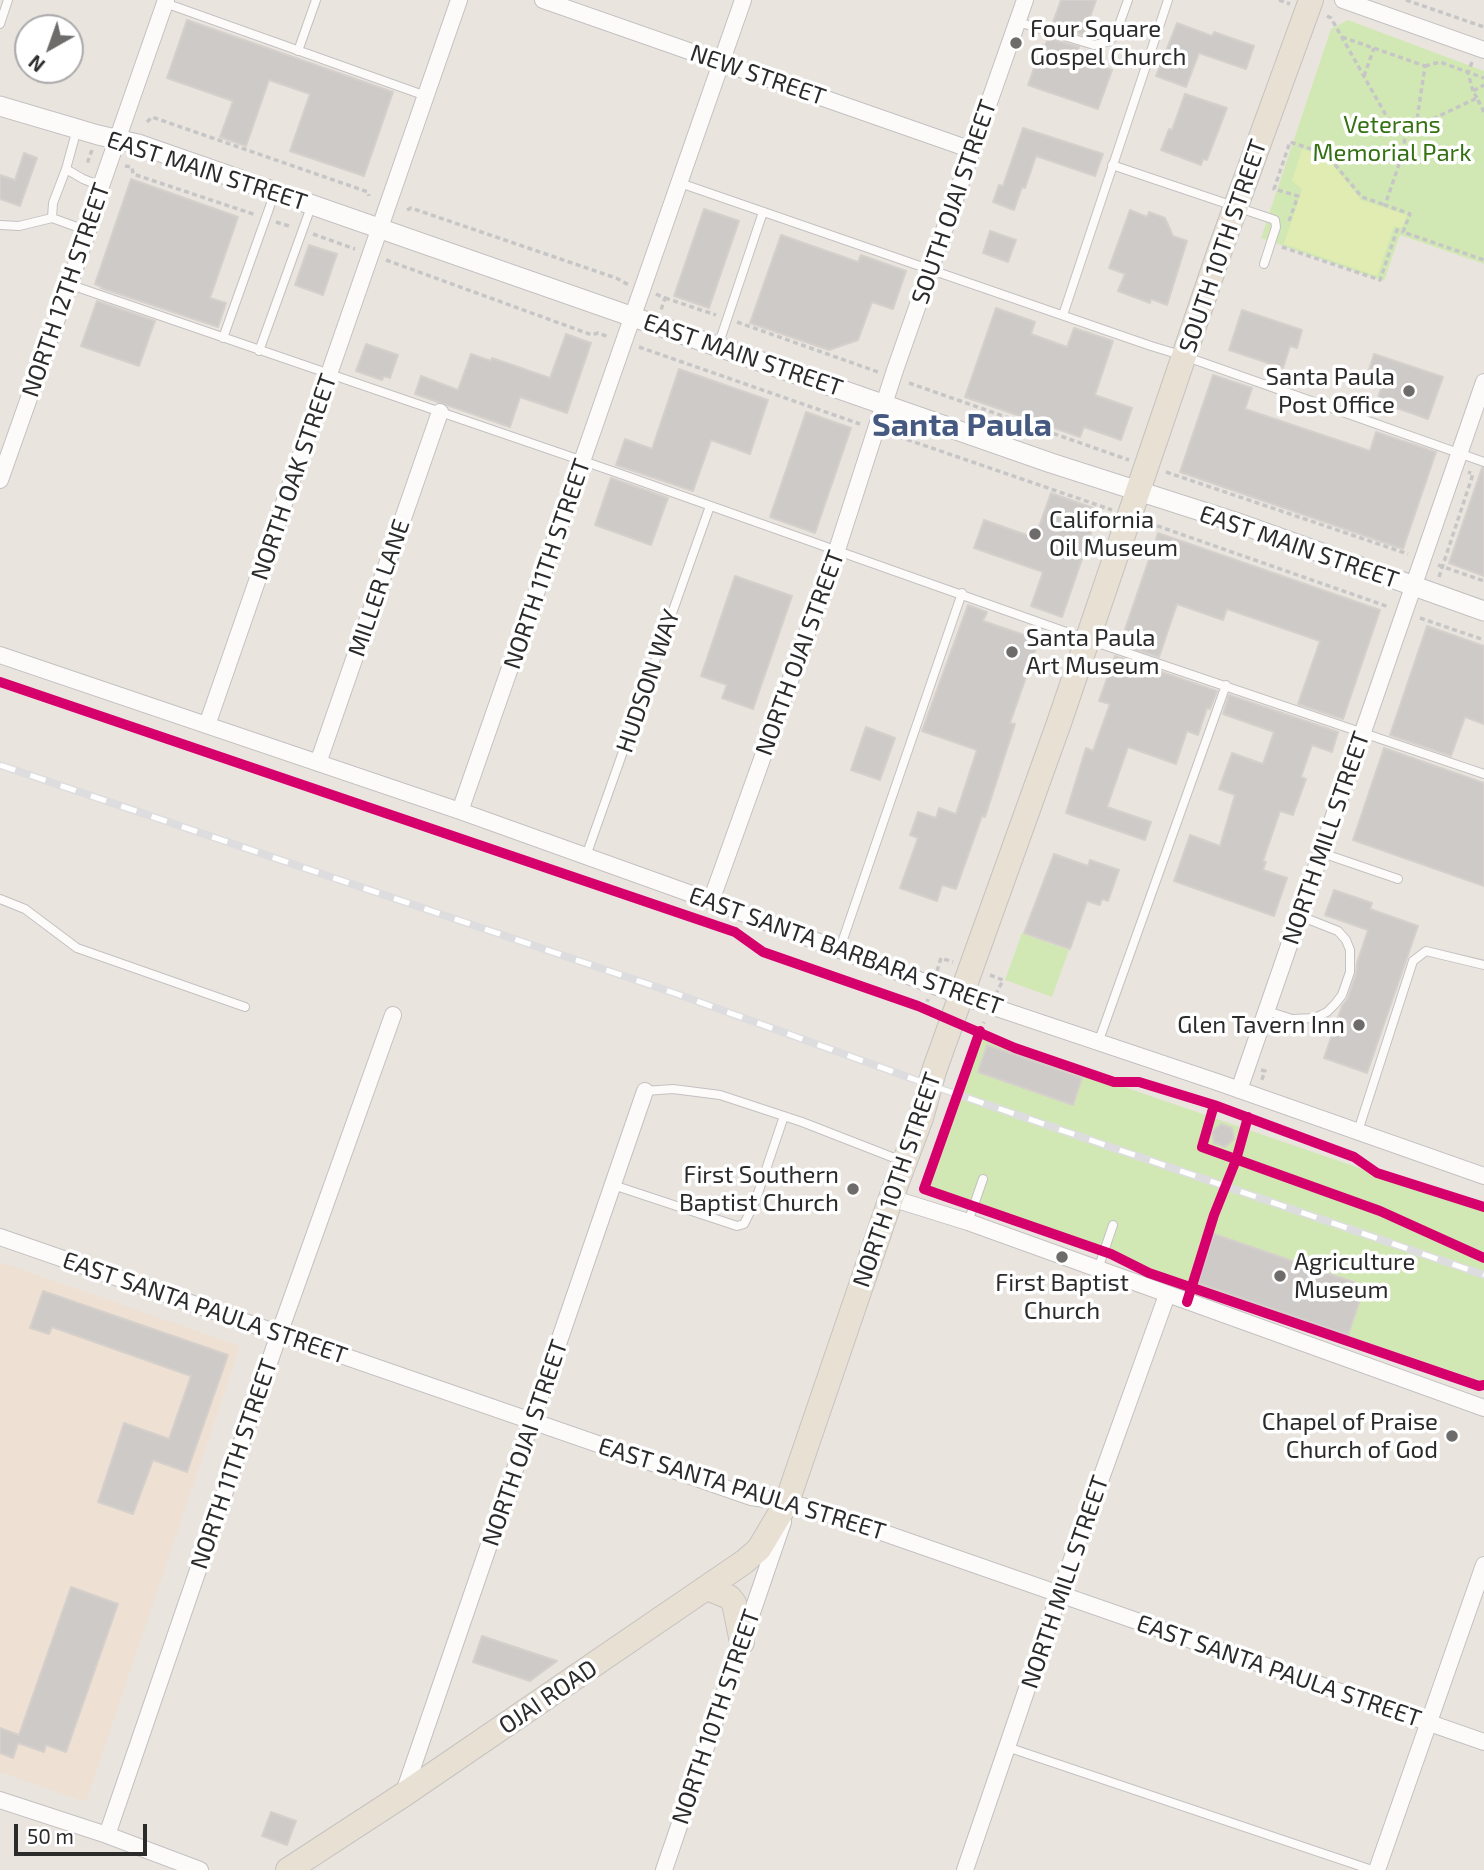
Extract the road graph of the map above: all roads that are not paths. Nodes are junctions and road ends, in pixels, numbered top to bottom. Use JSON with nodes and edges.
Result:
{"nodes":[{"id":1,"x":8,"y":0,"type":"edge"},
{"id":2,"x":316,"y":0,"type":"edge"},
{"id":3,"x":459,"y":0,"type":"edge"},
{"id":4,"x":542,"y":0,"type":"edge"},
{"id":5,"x":743,"y":0,"type":"edge"},
{"id":6,"x":1025,"y":0,"type":"edge"},
{"id":7,"x":1128,"y":0,"type":"edge"},
{"id":8,"x":1168,"y":0,"type":"edge"},
{"id":9,"x":1311,"y":0,"type":"edge"},
{"id":10,"x":1343,"y":0,"type":"edge"},
{"id":11,"x":165,"y":1,"type":"edge"},
{"id":12,"x":1018,"y":22,"type":"junction"},
{"id":13,"x":0,"y":24,"type":"edge"},
{"id":14,"x":1484,"y":50,"type":"edge"},
{"id":15,"x":298,"y":51,"type":"junction"},
{"id":16,"x":722,"y":63,"type":"junction"},
{"id":17,"x":426,"y":96,"type":"junction"},
{"id":18,"x":0,"y":107,"type":"edge"},
{"id":19,"x":77,"y":129,"type":"junction"},
{"id":20,"x":118,"y":139,"type":"junction"},
{"id":21,"x":972,"y":150,"type":"junction"},
{"id":22,"x":1112,"y":165,"type":"junction"},
{"id":23,"x":66,"y":169,"type":"junction"},
{"id":24,"x":680,"y":183,"type":"junction"},
{"id":25,"x":101,"y":186,"type":"junction"},
{"id":26,"x":275,"y":192,"type":"junction"},
{"id":27,"x":312,"y":204,"type":"junction"},
{"id":28,"x":1235,"y":208,"type":"junction"},
{"id":29,"x":763,"y":212,"type":"junction"},
{"id":30,"x":52,"y":218,"type":"junction"},
{"id":31,"x":0,"y":225,"type":"edge"},
{"id":32,"x":380,"y":228,"type":"junction"},
{"id":33,"x":88,"y":231,"type":"junction"},
{"id":34,"x":1264,"y":264,"type":"dead end"},
{"id":35,"x":930,"y":270,"type":"junction"},
{"id":36,"x":68,"y":284,"type":"junction"},
{"id":37,"x":1063,"y":314,"type":"junction"},
{"id":38,"x":633,"y":316,"type":"junction"},
{"id":39,"x":223,"y":338,"type":"junction"},
{"id":40,"x":718,"y":346,"type":"junction"},
{"id":41,"x":259,"y":351,"type":"junction"},
{"id":42,"x":1184,"y":356,"type":"junction"},
{"id":43,"x":330,"y":374,"type":"junction"},
{"id":44,"x":1484,"y":382,"type":"edge"},
{"id":45,"x":884,"y":404,"type":"junction"},
{"id":46,"x":440,"y":412,"type":"junction"},
{"id":47,"x":1460,"y":453,"type":"junction"},
{"id":48,"x":583,"y":462,"type":"junction"},
{"id":49,"x":1484,"y":462,"type":"edge"},
{"id":50,"x":0,"y":480,"type":"edge"},
{"id":51,"x":1136,"y":492,"type":"junction"},
{"id":52,"x":710,"y":506,"type":"junction"},
{"id":53,"x":837,"y":550,"type":"junction"},
{"id":54,"x":1413,"y":587,"type":"junction"},
{"id":55,"x":962,"y":593,"type":"junction"},
{"id":56,"x":1484,"y":611,"type":"edge"},
{"id":57,"x":1086,"y":639,"type":"junction"},
{"id":58,"x":0,"y":655,"type":"edge"},
{"id":59,"x":1226,"y":685,"type":"junction"},
{"id":60,"x":208,"y":725,"type":"junction"},
{"id":61,"x":1362,"y":732,"type":"junction"},
{"id":62,"x":318,"y":763,"type":"junction"},
{"id":63,"x":1484,"y":774,"type":"edge"},
{"id":64,"x":460,"y":811,"type":"junction"},
{"id":65,"x":1322,"y":853,"type":"junction"},
{"id":66,"x":586,"y":856,"type":"junction"},
{"id":67,"x":1398,"y":879,"type":"dead end"},
{"id":68,"x":0,"y":900,"type":"edge"},
{"id":69,"x":711,"y":901,"type":"junction"},
{"id":70,"x":1300,"y":916,"type":"junction"},
{"id":71,"x":839,"y":951,"type":"junction"},
{"id":72,"x":1484,"y":965,"type":"edge"},
{"id":73,"x":961,"y":996,"type":"junction"},
{"id":74,"x":245,"y":1007,"type":"dead end"},
{"id":75,"x":1267,"y":1011,"type":"junction"},
{"id":76,"x":393,"y":1015,"type":"dead end"},
{"id":77,"x":1098,"y":1043,"type":"junction"},
{"id":78,"x":1239,"y":1090,"type":"junction"},
{"id":79,"x":645,"y":1091,"type":"joint"},
{"id":80,"x":784,"y":1116,"type":"junction"},
{"id":81,"x":1357,"y":1131,"type":"junction"},
{"id":82,"x":905,"y":1162,"type":"junction"},
{"id":83,"x":1484,"y":1176,"type":"edge"},
{"id":84,"x":983,"y":1178,"type":"dead end"},
{"id":85,"x":613,"y":1185,"type":"junction"},
{"id":86,"x":891,"y":1198,"type":"junction"},
{"id":87,"x":968,"y":1223,"type":"junction"},
{"id":88,"x":1113,"y":1225,"type":"dead end"},
{"id":89,"x":0,"y":1237,"type":"edge"},
{"id":90,"x":1098,"y":1269,"type":"junction"},
{"id":91,"x":1167,"y":1295,"type":"junction"},
{"id":92,"x":279,"y":1334,"type":"junction"},
{"id":93,"x":1484,"y":1408,"type":"edge"},
{"id":94,"x":532,"y":1422,"type":"junction"},
{"id":95,"x":787,"y":1502,"type":"junction"},
{"id":96,"x":1484,"y":1565,"type":"edge"},
{"id":97,"x":707,"y":1588,"type":"junction"},
{"id":98,"x":1059,"y":1595,"type":"junction"},
{"id":99,"x":742,"y":1642,"type":"junction"},
{"id":100,"x":1428,"y":1723,"type":"junction"},
{"id":101,"x":1484,"y":1742,"type":"edge"},
{"id":102,"x":1006,"y":1747,"type":"junction"},
{"id":103,"x":402,"y":1795,"type":"junction"},
{"id":104,"x":0,"y":1800,"type":"edge"},
{"id":105,"x":107,"y":1835,"type":"junction"},
{"id":106,"x":174,"y":1865,"type":"edge"},
{"id":107,"x":200,"y":1870,"type":"edge"},
{"id":108,"x":288,"y":1870,"type":"edge"},
{"id":109,"x":665,"y":1870,"type":"edge"},
{"id":110,"x":965,"y":1870,"type":"edge"},
{"id":111,"x":1374,"y":1870,"type":"edge"}],
"edges":[{"from":1,"to":13,"type":"lane"},
{"from":2,"to":15,"type":"lane"},
{"from":3,"to":17,"type":"street","name":"NORTH OAK STREET"},
{"from":4,"to":16,"type":"street","name":"NEW STREET"},
{"from":5,"to":16,"type":"street","name":"NORTH 11TH STREET"},
{"from":6,"to":12,"type":"street","name":"SOUTH OJAI STREET"},
{"from":7,"to":12,"type":"lane"},
{"from":8,"to":22,"type":"lane"},
{"from":9,"to":28,"type":"main road","name":"SOUTH 10TH STREET"},
{"from":10,"to":14,"type":"street"},
{"from":11,"to":15,"type":"lane"},
{"from":11,"to":20,"type":"street","name":"NORTH 12TH STREET"},
{"from":12,"to":21,"type":"street","name":"SOUTH OJAI STREET"},
{"from":15,"to":17,"type":"lane"},
{"from":16,"to":21,"type":"street","name":"NEW STREET"},
{"from":16,"to":24,"type":"street","name":"NORTH 11TH STREET"},
{"from":17,"to":32,"type":"street","name":"NORTH OAK STREET"},
{"from":18,"to":19,"type":"street","name":"EAST MAIN STREET"},
{"from":19,"to":20,"type":"street","name":"EAST MAIN STREET"},
{"from":19,"to":23,"type":"lane"},
{"from":20,"to":25,"type":"street","name":"NORTH 12TH STREET"},
{"from":20,"to":26,"type":"street","name":"EAST MAIN STREET"},
{"from":21,"to":35,"type":"street","name":"SOUTH OJAI STREET"},
{"from":22,"to":28,"type":"lane"},
{"from":22,"to":37,"type":"lane"},
{"from":23,"to":25,"type":"lane"},
{"from":23,"to":30,"type":"lane"},
{"from":24,"to":29,"type":"lane"},
{"from":24,"to":38,"type":"street","name":"NORTH 11TH STREET"},
{"from":25,"to":33,"type":"street","name":"NORTH 12TH STREET"},
{"from":26,"to":27,"type":"street","name":"EAST MAIN STREET"},
{"from":26,"to":39,"type":"lane"},
{"from":27,"to":32,"type":"street","name":"EAST MAIN STREET"},
{"from":27,"to":41,"type":"lane"},
{"from":28,"to":34,"type":"lane"},
{"from":28,"to":42,"type":"main road","name":"SOUTH 10TH STREET"},
{"from":29,"to":35,"type":"lane"},
{"from":29,"to":40,"type":"lane"},
{"from":30,"to":31,"type":"lane"},
{"from":30,"to":33,"type":"lane"},
{"from":32,"to":38,"type":"street","name":"EAST MAIN STREET"},
{"from":32,"to":43,"type":"street","name":"NORTH OAK STREET"},
{"from":33,"to":36,"type":"street","name":"NORTH 12TH STREET"},
{"from":35,"to":37,"type":"lane"},
{"from":35,"to":45,"type":"street","name":"SOUTH OJAI STREET"},
{"from":36,"to":39,"type":"lane"},
{"from":36,"to":50,"type":"street","name":"NORTH 12TH STREET"},
{"from":37,"to":42,"type":"lane"},
{"from":38,"to":40,"type":"street","name":"EAST MAIN STREET"},
{"from":38,"to":48,"type":"street","name":"NORTH 11TH STREET"},
{"from":39,"to":41,"type":"lane"},
{"from":40,"to":45,"type":"street","name":"EAST MAIN STREET"},
{"from":41,"to":43,"type":"lane"},
{"from":42,"to":47,"type":"lane"},
{"from":42,"to":51,"type":"main road","name":"SOUTH 10TH STREET"},
{"from":43,"to":46,"type":"lane"},
{"from":43,"to":60,"type":"street","name":"NORTH OAK STREET"},
{"from":44,"to":47,"type":"street","name":"NORTH MILL STREET"},
{"from":45,"to":51,"type":"street","name":"EAST MAIN STREET"},
{"from":45,"to":53,"type":"street","name":"NORTH OJAI STREET"},
{"from":46,"to":48,"type":"lane"},
{"from":46,"to":62,"type":"street","name":"MILLER LANE"},
{"from":47,"to":49,"type":"lane"},
{"from":47,"to":54,"type":"street","name":"NORTH MILL STREET"},
{"from":48,"to":52,"type":"lane"},
{"from":48,"to":64,"type":"street","name":"NORTH 11TH STREET"},
{"from":51,"to":54,"type":"street","name":"EAST MAIN STREET"},
{"from":51,"to":57,"type":"main road","name":"NORTH 10TH STREET"},
{"from":52,"to":53,"type":"lane"},
{"from":52,"to":66,"type":"lane","name":"HUDSON WAY"},
{"from":53,"to":55,"type":"lane"},
{"from":53,"to":69,"type":"street","name":"NORTH OJAI STREET"},
{"from":54,"to":56,"type":"street","name":"EAST MAIN STREET"},
{"from":54,"to":61,"type":"street","name":"NORTH MILL STREET"},
{"from":55,"to":57,"type":"lane"},
{"from":55,"to":71,"type":"lane"},
{"from":57,"to":59,"type":"lane"},
{"from":57,"to":73,"type":"main road","name":"NORTH 10TH STREET"},
{"from":58,"to":60,"type":"street","name":"EAST SANTA BARBARA STREET"},
{"from":59,"to":61,"type":"lane"},
{"from":59,"to":77,"type":"lane"},
{"from":60,"to":62,"type":"street","name":"EAST SANTA BARBARA STREET"},
{"from":61,"to":63,"type":"lane"},
{"from":61,"to":65,"type":"street","name":"NORTH MILL STREET"},
{"from":62,"to":64,"type":"street","name":"EAST SANTA BARBARA STREET"},
{"from":64,"to":66,"type":"street","name":"EAST SANTA BARBARA STREET"},
{"from":65,"to":67,"type":"lane"},
{"from":65,"to":70,"type":"street","name":"NORTH MILL STREET"},
{"from":66,"to":69,"type":"street","name":"EAST SANTA BARBARA STREET"},
{"from":68,"to":74,"type":"lane"},
{"from":69,"to":71,"type":"street","name":"EAST SANTA BARBARA STREET"},
{"from":70,"to":75,"type":"street","name":"NORTH MILL STREET"},
{"from":70,"to":75,"type":"lane"},
{"from":71,"to":73,"type":"street","name":"EAST SANTA BARBARA STREET"},
{"from":72,"to":81,"type":"lane"},
{"from":73,"to":77,"type":"street","name":"EAST SANTA BARBARA STREET"},
{"from":73,"to":82,"type":"main road","name":"NORTH 10TH STREET"},
{"from":75,"to":78,"type":"street","name":"NORTH MILL STREET"},
{"from":76,"to":92,"type":"street","name":"NORTH 11TH STREET"},
{"from":77,"to":78,"type":"street","name":"EAST SANTA BARBARA STREET"},
{"from":78,"to":81,"type":"street","name":"EAST SANTA BARBARA STREET"},
{"from":79,"to":80,"type":"lane"},
{"from":79,"to":85,"type":"street","name":"NORTH OJAI STREET"},
{"from":80,"to":82,"type":"lane"},
{"from":80,"to":85,"type":"lane"},
{"from":81,"to":83,"type":"street","name":"EAST SANTA BARBARA STREET"},
{"from":82,"to":86,"type":"main road","name":"NORTH 10TH STREET"},
{"from":84,"to":87,"type":"lane"},
{"from":85,"to":94,"type":"street","name":"NORTH OJAI STREET"},
{"from":86,"to":87,"type":"street"},
{"from":86,"to":95,"type":"main road","name":"NORTH 10TH STREET"},
{"from":87,"to":90,"type":"street"},
{"from":88,"to":90,"type":"lane"},
{"from":89,"to":92,"type":"street","name":"EAST SANTA PAULA STREET"},
{"from":90,"to":91,"type":"street"},
{"from":91,"to":93,"type":"street"},
{"from":91,"to":98,"type":"street","name":"NORTH MILL STREET"},
{"from":92,"to":94,"type":"street","name":"EAST SANTA PAULA STREET"},
{"from":92,"to":105,"type":"street","name":"NORTH 11TH STREET"},
{"from":94,"to":95,"type":"street","name":"EAST SANTA PAULA STREET"},
{"from":94,"to":103,"type":"street","name":"NORTH OJAI STREET"},
{"from":95,"to":97,"type":"main road","name":"OJAI ROAD"},
{"from":95,"to":98,"type":"street","name":"EAST SANTA PAULA STREET"},
{"from":95,"to":99,"type":"street","name":"NORTH 10TH STREET"},
{"from":96,"to":100,"type":"street"},
{"from":97,"to":99,"type":"main road"},
{"from":97,"to":103,"type":"main road","name":"OJAI ROAD"},
{"from":98,"to":100,"type":"street","name":"EAST SANTA PAULA STREET"},
{"from":98,"to":102,"type":"street","name":"NORTH MILL STREET"},
{"from":99,"to":109,"type":"street","name":"NORTH 10TH STREET"},
{"from":100,"to":101,"type":"street","name":"EAST SANTA PAULA STREET"},
{"from":100,"to":111,"type":"street"},
{"from":102,"to":110,"type":"street","name":"NORTH MILL STREET"},
{"from":102,"to":111,"type":"lane"},
{"from":103,"to":108,"type":"main road","name":"OJAI ROAD"},
{"from":104,"to":105,"type":"street"},
{"from":105,"to":106,"type":"street"},
{"from":106,"to":107,"type":"street"}]}
